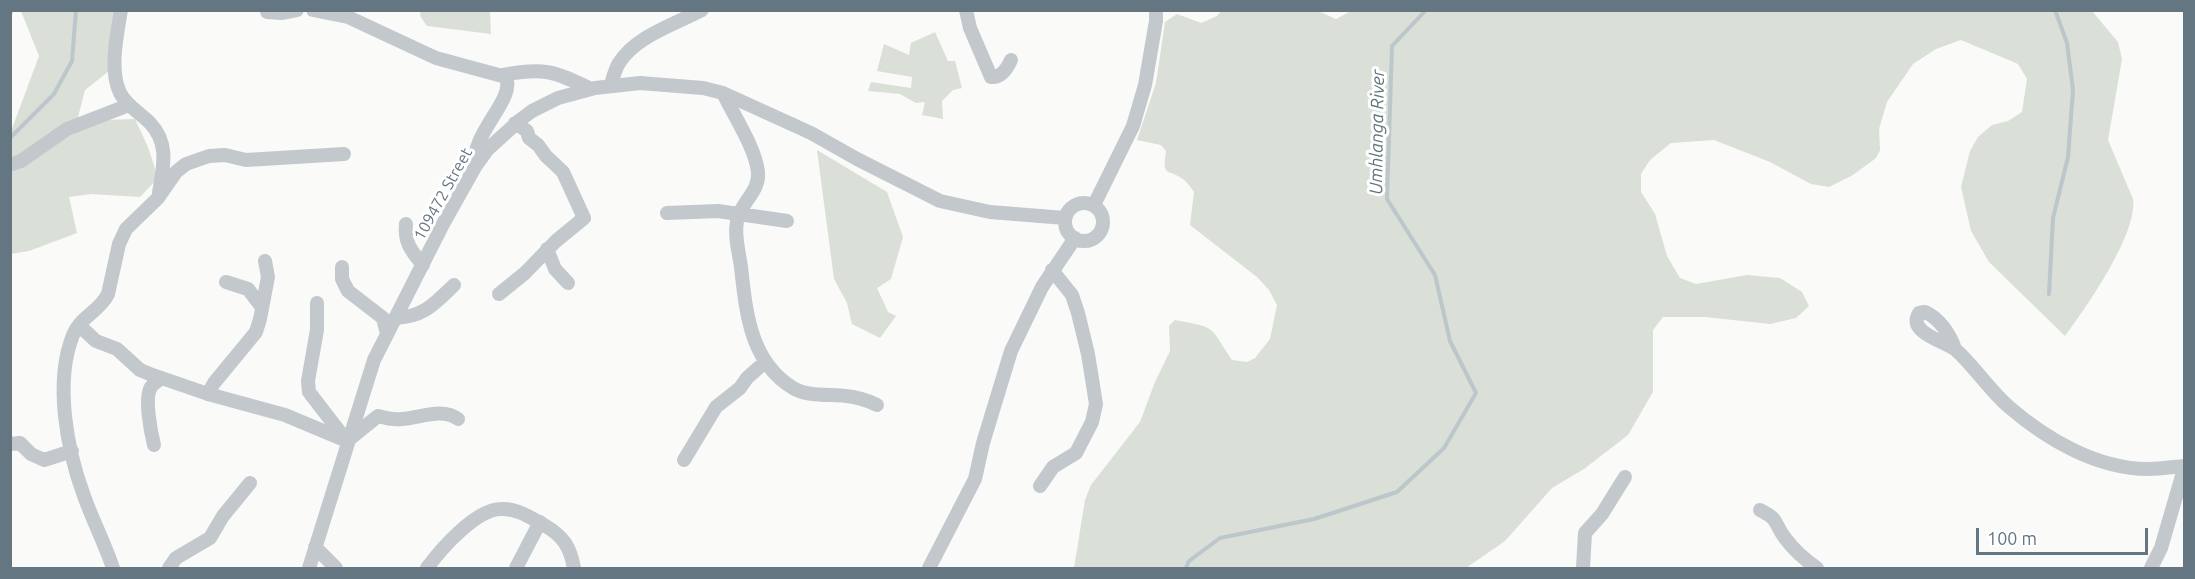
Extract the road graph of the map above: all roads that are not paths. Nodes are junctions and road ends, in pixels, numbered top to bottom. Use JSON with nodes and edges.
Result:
{"nodes":[{"id":1,"x":121,"y":10,"type":"edge"},
{"id":2,"x":297,"y":10,"type":"edge"},
{"id":3,"x":313,"y":10,"type":"edge"},
{"id":4,"x":702,"y":10,"type":"edge"},
{"id":5,"x":966,"y":10,"type":"edge"},
{"id":6,"x":1155,"y":10,"type":"edge"},
{"id":7,"x":267,"y":12,"type":"edge"},
{"id":8,"x":1011,"y":60,"type":"dead end"},
{"id":9,"x":502,"y":75,"type":"junction"},
{"id":10,"x":611,"y":85,"type":"junction"},
{"id":11,"x":591,"y":88,"type":"junction"},
{"id":12,"x":723,"y":93,"type":"junction"},
{"id":13,"x":129,"y":105,"type":"junction"},
{"id":14,"x":515,"y":123,"type":"junction"},
{"id":15,"x":344,"y":154,"type":"dead end"},
{"id":16,"x":10,"y":165,"type":"edge"},
{"id":17,"x":475,"y":168,"type":"junction"},
{"id":18,"x":158,"y":198,"type":"junction"},
{"id":19,"x":1094,"y":205,"type":"junction"},
{"id":20,"x":667,"y":213,"type":"dead end"},
{"id":21,"x":739,"y":214,"type":"junction"},
{"id":22,"x":1065,"y":218,"type":"junction"},
{"id":23,"x":787,"y":221,"type":"dead end"},
{"id":24,"x":406,"y":224,"type":"dead end"},
{"id":25,"x":1075,"y":238,"type":"junction"},
{"id":26,"x":547,"y":249,"type":"junction"},
{"id":27,"x":265,"y":261,"type":"dead end"},
{"id":28,"x":423,"y":265,"type":"junction"},
{"id":29,"x":342,"y":267,"type":"dead end"},
{"id":30,"x":1052,"y":270,"type":"junction"},
{"id":31,"x":226,"y":282,"type":"dead end"},
{"id":32,"x":568,"y":283,"type":"dead end"},
{"id":33,"x":454,"y":285,"type":"dead end"},
{"id":34,"x":499,"y":294,"type":"dead end"},
{"id":35,"x":317,"y":303,"type":"dead end"},
{"id":36,"x":261,"y":306,"type":"junction"},
{"id":37,"x":395,"y":318,"type":"junction"},
{"id":38,"x":76,"y":329,"type":"junction"},
{"id":39,"x":387,"y":334,"type":"junction"},
{"id":40,"x":1954,"y":349,"type":"dead end"},
{"id":41,"x":765,"y":362,"type":"junction"},
{"id":42,"x":162,"y":378,"type":"junction"},
{"id":43,"x":208,"y":394,"type":"junction"},
{"id":44,"x":877,"y":405,"type":"dead end"},
{"id":45,"x":458,"y":419,"type":"dead end"},
{"id":46,"x":347,"y":441,"type":"junction"},
{"id":47,"x":10,"y":444,"type":"edge"},
{"id":48,"x":154,"y":445,"type":"dead end"},
{"id":49,"x":72,"y":451,"type":"junction"},
{"id":50,"x":684,"y":460,"type":"dead end"},
{"id":51,"x":2184,"y":467,"type":"edge"},
{"id":52,"x":1625,"y":477,"type":"dead end"},
{"id":53,"x":250,"y":483,"type":"dead end"},
{"id":54,"x":1040,"y":486,"type":"dead end"},
{"id":55,"x":1760,"y":510,"type":"dead end"},
{"id":56,"x":540,"y":522,"type":"junction"},
{"id":57,"x":315,"y":547,"type":"junction"},
{"id":58,"x":113,"y":568,"type":"edge"},
{"id":59,"x":169,"y":568,"type":"edge"},
{"id":60,"x":309,"y":568,"type":"edge"},
{"id":61,"x":336,"y":568,"type":"edge"},
{"id":62,"x":427,"y":568,"type":"edge"},
{"id":63,"x":516,"y":568,"type":"edge"},
{"id":64,"x":574,"y":568,"type":"edge"},
{"id":65,"x":929,"y":568,"type":"edge"},
{"id":66,"x":1583,"y":568,"type":"edge"},
{"id":67,"x":1817,"y":568,"type":"edge"},
{"id":68,"x":2151,"y":568,"type":"edge"}],
"edges":[{"from":1,"to":13,"type":"street"},
{"from":2,"to":7,"type":"street"},
{"from":3,"to":9,"type":"street"},
{"from":4,"to":10,"type":"street"},
{"from":5,"to":8,"type":"street"},
{"from":6,"to":19,"type":"street"},
{"from":9,"to":11,"type":"street"},
{"from":9,"to":17,"type":"street"},
{"from":10,"to":11,"type":"street","name":"109472 Street"},
{"from":10,"to":12,"type":"street","name":"109472 Street"},
{"from":11,"to":14,"type":"street","name":"109472 Street"},
{"from":12,"to":21,"type":"street"},
{"from":12,"to":22,"type":"street","name":"109472 Street"},
{"from":13,"to":16,"type":"street"},
{"from":13,"to":18,"type":"street"},
{"from":14,"to":17,"type":"street","name":"109472 Street"},
{"from":14,"to":26,"type":"street"},
{"from":15,"to":18,"type":"street"},
{"from":17,"to":28,"type":"street","name":"109472 Street"},
{"from":18,"to":38,"type":"street"},
{"from":19,"to":22,"type":"street"},
{"from":19,"to":25,"type":"street"},
{"from":20,"to":21,"type":"street"},
{"from":21,"to":23,"type":"street"},
{"from":21,"to":41,"type":"street"},
{"from":22,"to":25,"type":"street"},
{"from":24,"to":28,"type":"street"},
{"from":25,"to":30,"type":"street"},
{"from":26,"to":32,"type":"street"},
{"from":26,"to":34,"type":"street"},
{"from":27,"to":36,"type":"street"},
{"from":28,"to":37,"type":"street","name":"109472 Street"},
{"from":29,"to":39,"type":"street"},
{"from":30,"to":54,"type":"street"},
{"from":30,"to":65,"type":"street"},
{"from":31,"to":36,"type":"street"},
{"from":33,"to":37,"type":"street"},
{"from":35,"to":46,"type":"street"},
{"from":36,"to":43,"type":"street"},
{"from":37,"to":39,"type":"street","name":"109472 Street"},
{"from":38,"to":42,"type":"street"},
{"from":38,"to":49,"type":"street"},
{"from":39,"to":46,"type":"street","name":"109472 Street"},
{"from":40,"to":51,"type":"street"},
{"from":41,"to":44,"type":"street"},
{"from":41,"to":50,"type":"street"},
{"from":42,"to":43,"type":"street"},
{"from":42,"to":48,"type":"street"},
{"from":43,"to":46,"type":"street"},
{"from":45,"to":46,"type":"street"},
{"from":46,"to":57,"type":"street","name":"109472 Street"},
{"from":47,"to":49,"type":"street"},
{"from":49,"to":58,"type":"street"},
{"from":51,"to":68,"type":"street"},
{"from":52,"to":66,"type":"street"},
{"from":53,"to":59,"type":"street"},
{"from":55,"to":67,"type":"street"},
{"from":56,"to":62,"type":"street"},
{"from":56,"to":63,"type":"street"},
{"from":56,"to":64,"type":"street"},
{"from":57,"to":60,"type":"street","name":"109472 Street"},
{"from":57,"to":61,"type":"street"}]}
